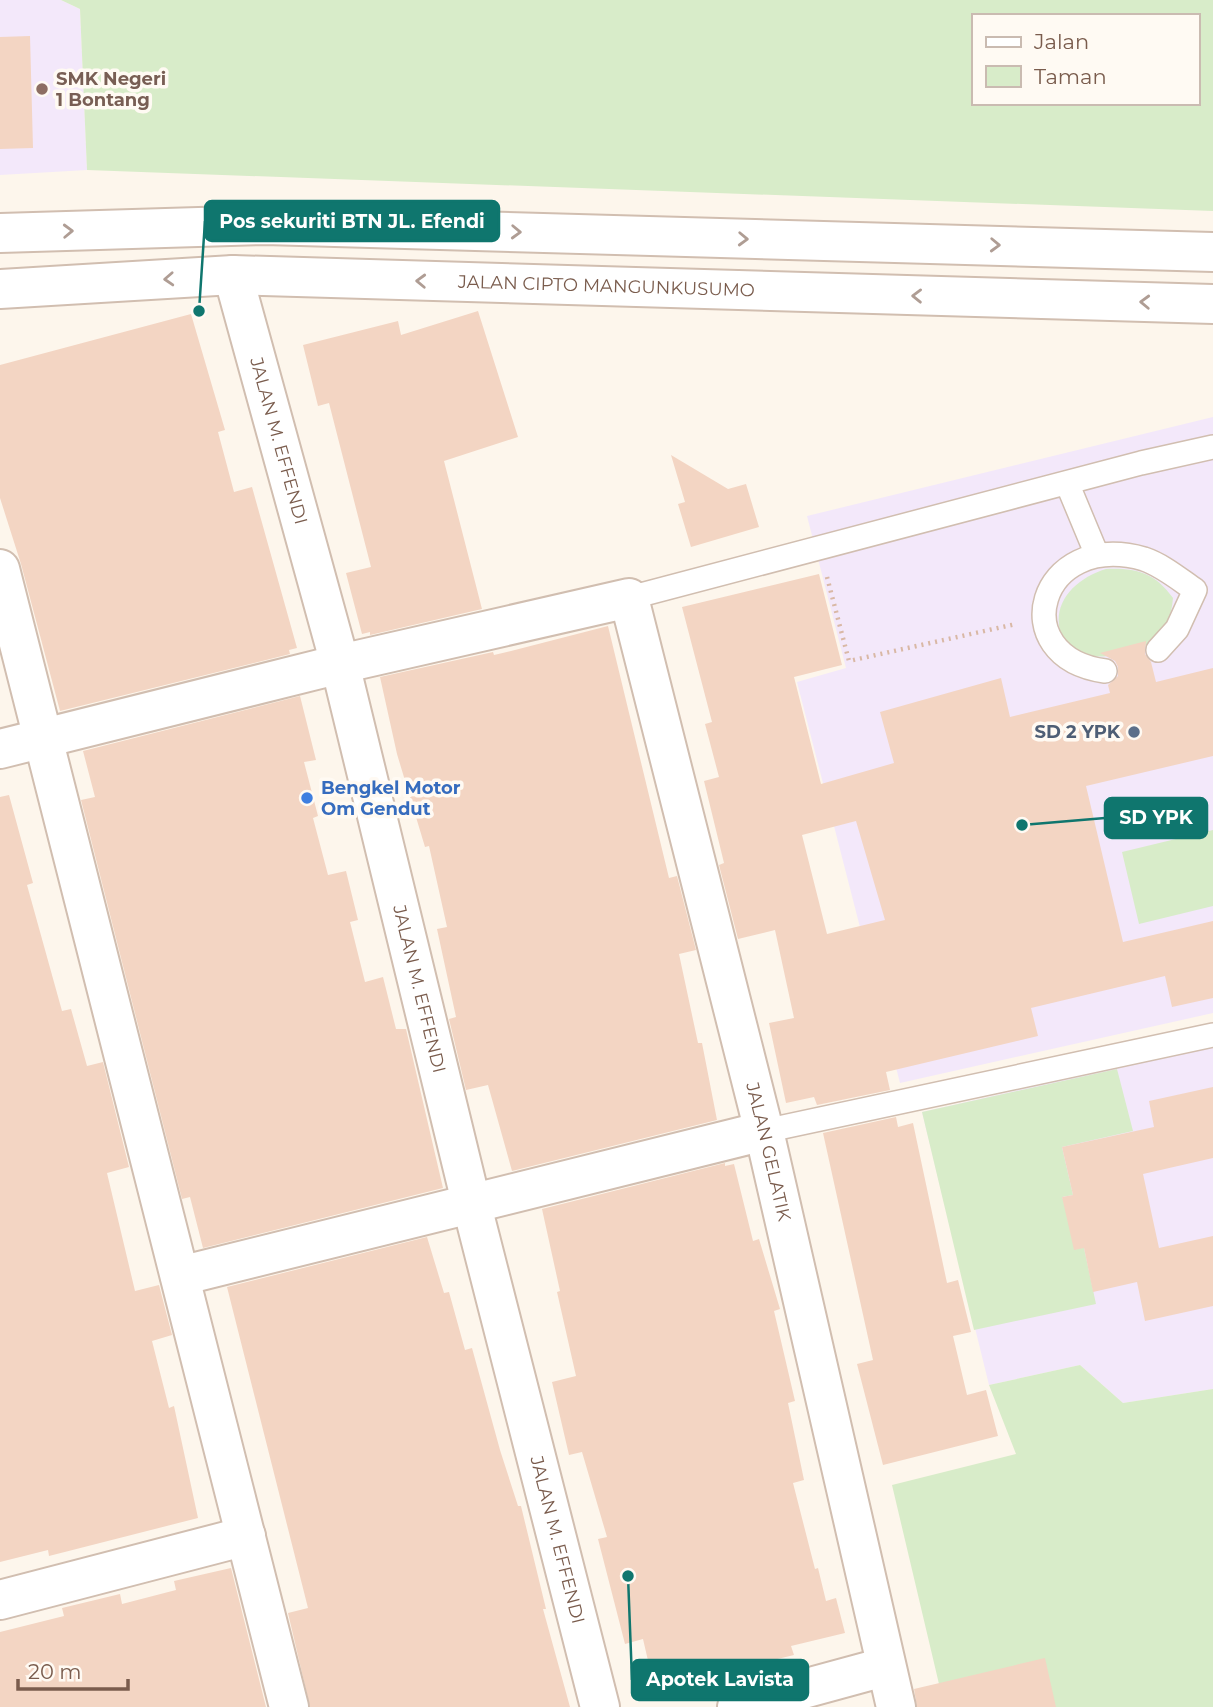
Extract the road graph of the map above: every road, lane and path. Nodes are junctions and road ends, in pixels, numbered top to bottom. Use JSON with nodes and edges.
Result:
{"nodes":[{"id":1,"x":0,"y":233,"type":"edge"},
{"id":2,"x":792,"y":240,"type":"junction"},
{"id":3,"x":1213,"y":252,"type":"edge"},
{"id":4,"x":233,"y":275,"type":"junction"},
{"id":5,"x":0,"y":289,"type":"edge"},
{"id":6,"x":792,"y":293,"type":"junction"},
{"id":7,"x":1213,"y":304,"type":"edge"},
{"id":8,"x":1213,"y":447,"type":"edge"},
{"id":9,"x":1067,"y":483,"type":"junction"},
{"id":10,"x":795,"y":554,"type":"junction"},
{"id":11,"x":1097,"y":555,"type":"junction"},
{"id":12,"x":0,"y":569,"type":"edge"},
{"id":13,"x":1204,"y":588,"type":"edge"},
{"id":14,"x":629,"y":598,"type":"junction"},
{"id":15,"x":1044,"y":617,"type":"junction"},
{"id":16,"x":1158,"y":650,"type":"dead end"},
{"id":17,"x":340,"y":664,"type":"junction"},
{"id":18,"x":1105,"y":671,"type":"dead end"},
{"id":19,"x":43,"y":739,"type":"junction"},
{"id":20,"x":0,"y":749,"type":"edge"},
{"id":21,"x":1213,"y":1035,"type":"edge"},
{"id":22,"x":764,"y":1131,"type":"junction"},
{"id":23,"x":472,"y":1206,"type":"junction"},
{"id":24,"x":180,"y":1276,"type":"junction"},
{"id":25,"x":246,"y":1536,"type":"junction"},
{"id":26,"x":0,"y":1600,"type":"edge"},
{"id":27,"x":884,"y":1667,"type":"junction"},
{"id":28,"x":289,"y":1707,"type":"edge"},
{"id":29,"x":600,"y":1707,"type":"edge"},
{"id":30,"x":737,"y":1707,"type":"edge"},
{"id":31,"x":896,"y":1707,"type":"edge"}],
"edges":[{"from":1,"to":2,"type":"street","one_way":true},
{"from":2,"to":3,"type":"street","one_way":true},
{"from":2,"to":6,"type":"street"},
{"from":4,"to":5,"type":"street","name":"JALAN CIPTO MANGUNKUSUMO","one_way":true},
{"from":6,"to":4,"type":"street","name":"JALAN CIPTO MANGUNKUSUMO","one_way":true},
{"from":4,"to":17,"type":"street","name":"JALAN M. EFFENDI"},
{"from":7,"to":6,"type":"street","name":"JALAN CIPTO MANGUNKUSUMO","one_way":true},
{"from":8,"to":9,"type":"lane"},
{"from":9,"to":10,"type":"lane"},
{"from":9,"to":11,"type":"lane"},
{"from":10,"to":14,"type":"lane"},
{"from":10,"to":15,"type":"path"},
{"from":11,"to":13,"type":"lane"},
{"from":11,"to":15,"type":"lane"},
{"from":12,"to":19,"type":"street"},
{"from":13,"to":16,"type":"lane"},
{"from":14,"to":17,"type":"street"},
{"from":14,"to":22,"type":"street","name":"JALAN GELATIK"},
{"from":15,"to":18,"type":"lane"},
{"from":17,"to":19,"type":"street"},
{"from":17,"to":23,"type":"street","name":"JALAN M. EFFENDI"},
{"from":19,"to":20,"type":"street"},
{"from":19,"to":24,"type":"street"},
{"from":21,"to":22,"type":"lane"},
{"from":22,"to":23,"type":"street"},
{"from":22,"to":27,"type":"street","name":"JALAN GELATIK"},
{"from":23,"to":24,"type":"street"},
{"from":23,"to":29,"type":"street","name":"JALAN M. EFFENDI"},
{"from":24,"to":25,"type":"street"},
{"from":25,"to":26,"type":"street"},
{"from":25,"to":28,"type":"street"},
{"from":27,"to":30,"type":"street"},
{"from":27,"to":31,"type":"street","name":"JALAN GELATIK"}]}
